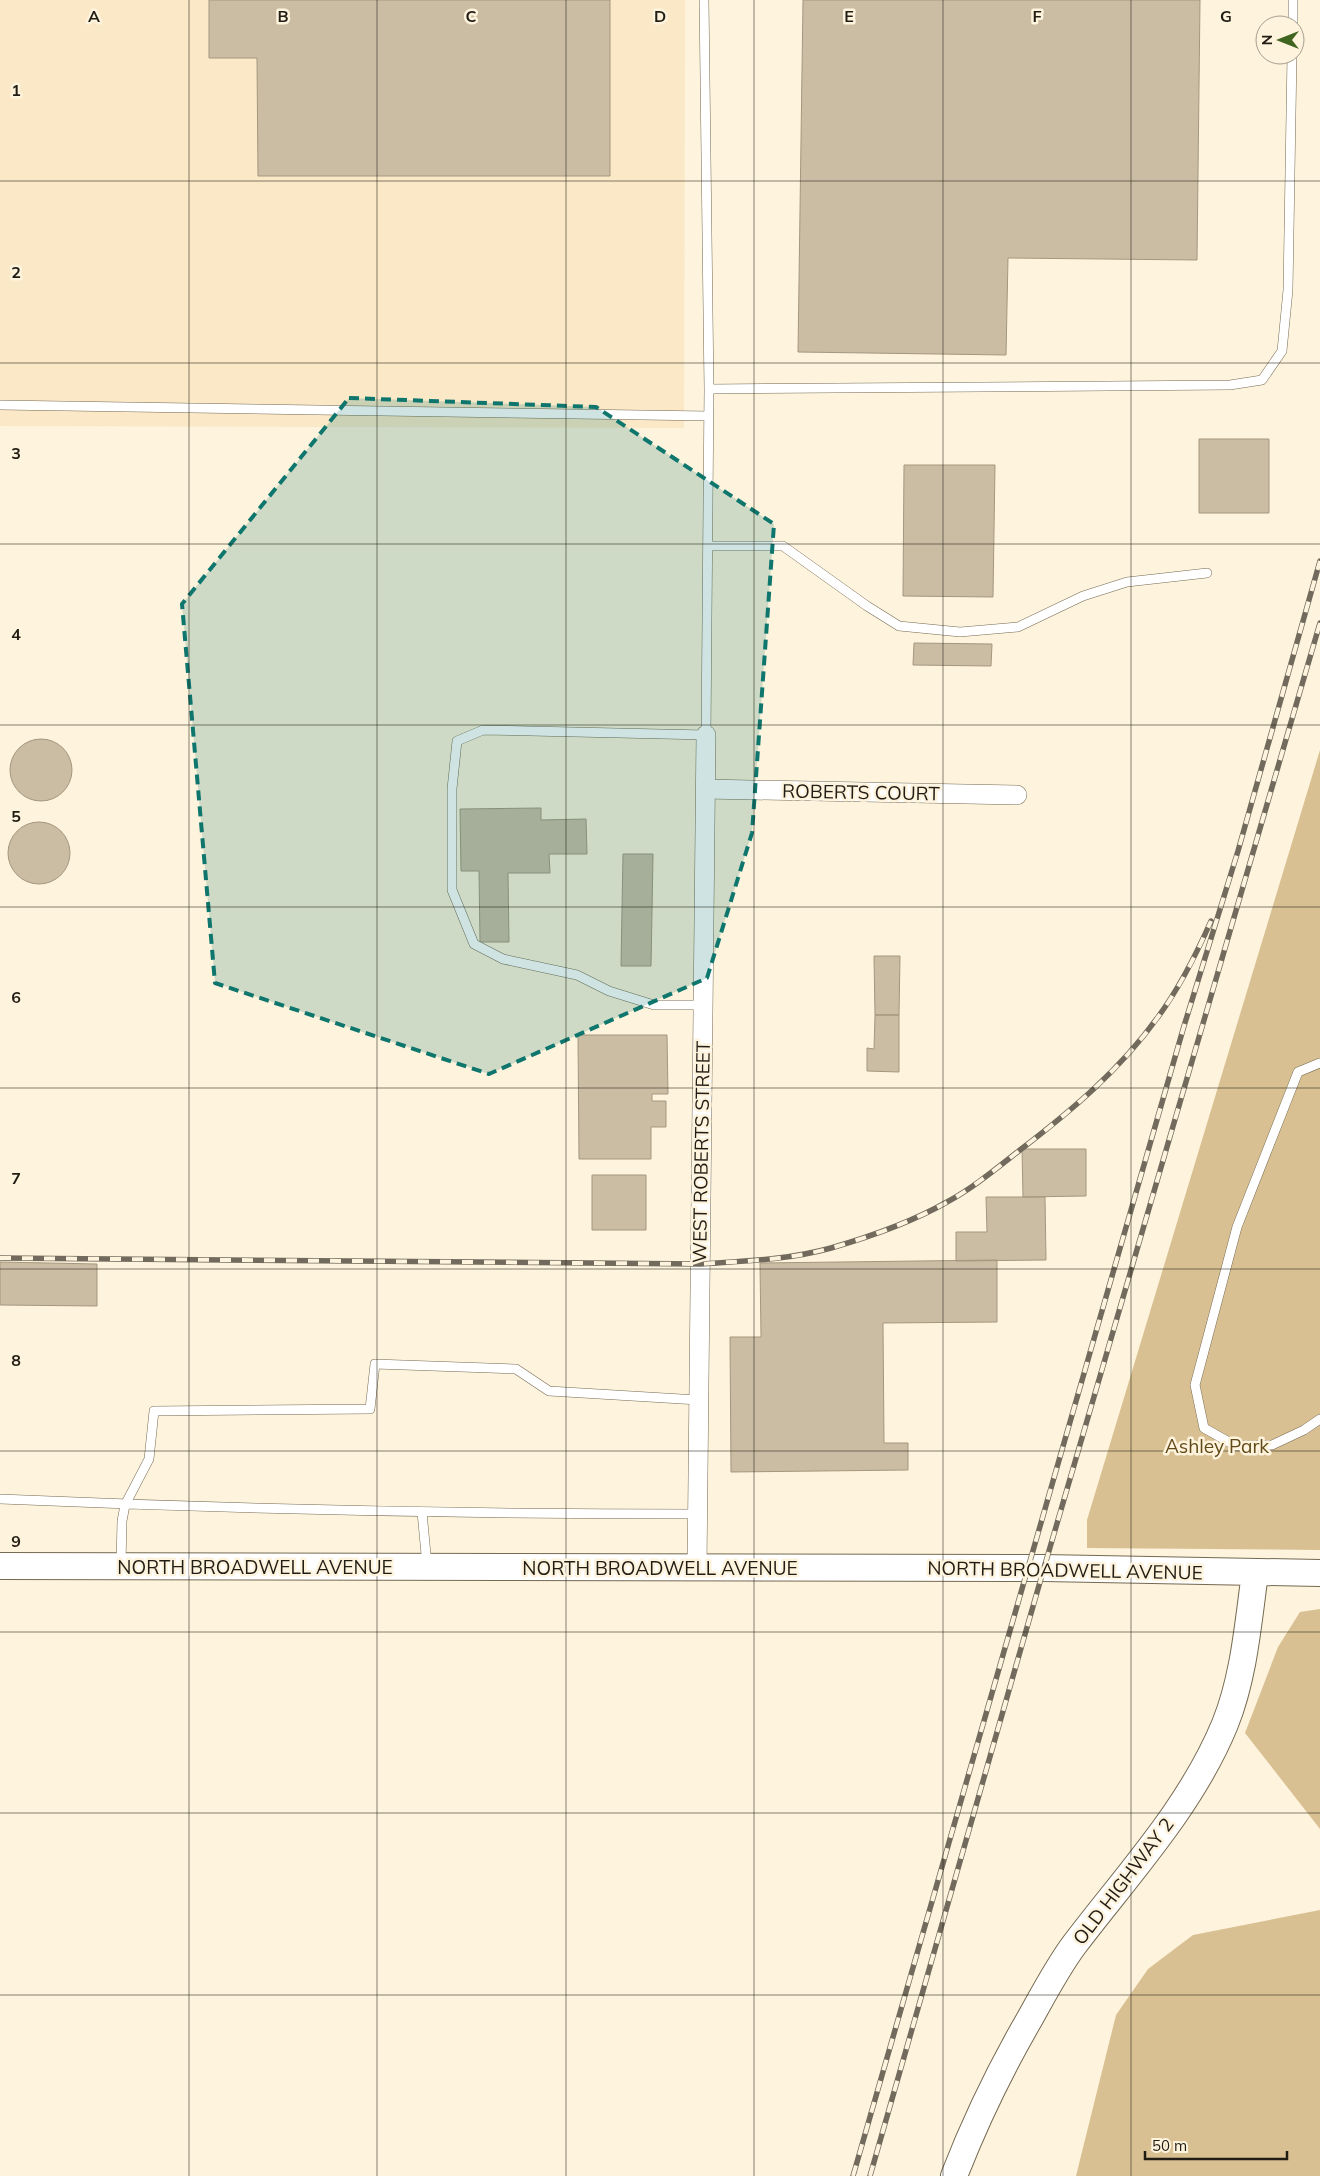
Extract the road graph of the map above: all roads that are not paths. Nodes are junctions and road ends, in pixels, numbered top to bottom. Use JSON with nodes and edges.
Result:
{"nodes":[{"id":1,"x":704,"y":0,"type":"edge"},
{"id":2,"x":1293,"y":0,"type":"edge"},
{"id":3,"x":1293,"y":15,"type":"edge"},
{"id":4,"x":1292,"y":65,"type":"edge"},
{"id":5,"x":709,"y":389,"type":"junction"},
{"id":6,"x":0,"y":405,"type":"edge"},
{"id":7,"x":709,"y":416,"type":"junction"},
{"id":8,"x":708,"y":546,"type":"junction"},
{"id":9,"x":1207,"y":572,"type":"dead end"},
{"id":10,"x":706,"y":735,"type":"junction"},
{"id":11,"x":705,"y":789,"type":"junction"},
{"id":12,"x":1017,"y":795,"type":"dead end"},
{"id":13,"x":703,"y":1005,"type":"junction"},
{"id":14,"x":1320,"y":1063,"type":"edge"},
{"id":15,"x":698,"y":1400,"type":"junction"},
{"id":16,"x":1320,"y":1419,"type":"edge"},
{"id":17,"x":0,"y":1499,"type":"edge"},
{"id":18,"x":125,"y":1505,"type":"junction"},
{"id":19,"x":422,"y":1512,"type":"junction"},
{"id":20,"x":698,"y":1514,"type":"junction"},
{"id":21,"x":0,"y":1566,"type":"edge"},
{"id":22,"x":121,"y":1566,"type":"junction"},
{"id":23,"x":427,"y":1567,"type":"junction"},
{"id":24,"x":697,"y":1568,"type":"junction"},
{"id":25,"x":1255,"y":1573,"type":"junction"},
{"id":26,"x":1320,"y":1573,"type":"edge"},
{"id":27,"x":954,"y":2176,"type":"edge"}],
"edges":[{"from":1,"to":5,"type":"lane"},
{"from":2,"to":3,"type":"lane"},
{"from":4,"to":5,"type":"lane"},
{"from":5,"to":7,"type":"lane"},
{"from":6,"to":7,"type":"lane"},
{"from":7,"to":8,"type":"lane"},
{"from":8,"to":9,"type":"lane"},
{"from":8,"to":10,"type":"lane"},
{"from":10,"to":11,"type":"street","name":"WEST ROBERTS STREET"},
{"from":10,"to":13,"type":"lane"},
{"from":11,"to":12,"type":"street","name":"ROBERTS COURT"},
{"from":11,"to":13,"type":"street","name":"WEST ROBERTS STREET"},
{"from":13,"to":15,"type":"street","name":"WEST ROBERTS STREET"},
{"from":14,"to":16,"type":"lane"},
{"from":15,"to":18,"type":"lane"},
{"from":15,"to":20,"type":"street","name":"WEST ROBERTS STREET"},
{"from":17,"to":18,"type":"lane"},
{"from":18,"to":19,"type":"lane"},
{"from":18,"to":22,"type":"lane"},
{"from":19,"to":20,"type":"lane"},
{"from":19,"to":23,"type":"lane"},
{"from":20,"to":24,"type":"street","name":"WEST ROBERTS STREET"},
{"from":21,"to":22,"type":"main road","name":"NORTH BROADWELL AVENUE"},
{"from":22,"to":23,"type":"main road","name":"NORTH BROADWELL AVENUE"},
{"from":23,"to":24,"type":"main road","name":"NORTH BROADWELL AVENUE"},
{"from":24,"to":25,"type":"main road","name":"NORTH BROADWELL AVENUE"},
{"from":25,"to":26,"type":"main road","name":"NORTH BROADWELL AVENUE"},
{"from":25,"to":27,"type":"main road","name":"OLD HIGHWAY 2"}]}
